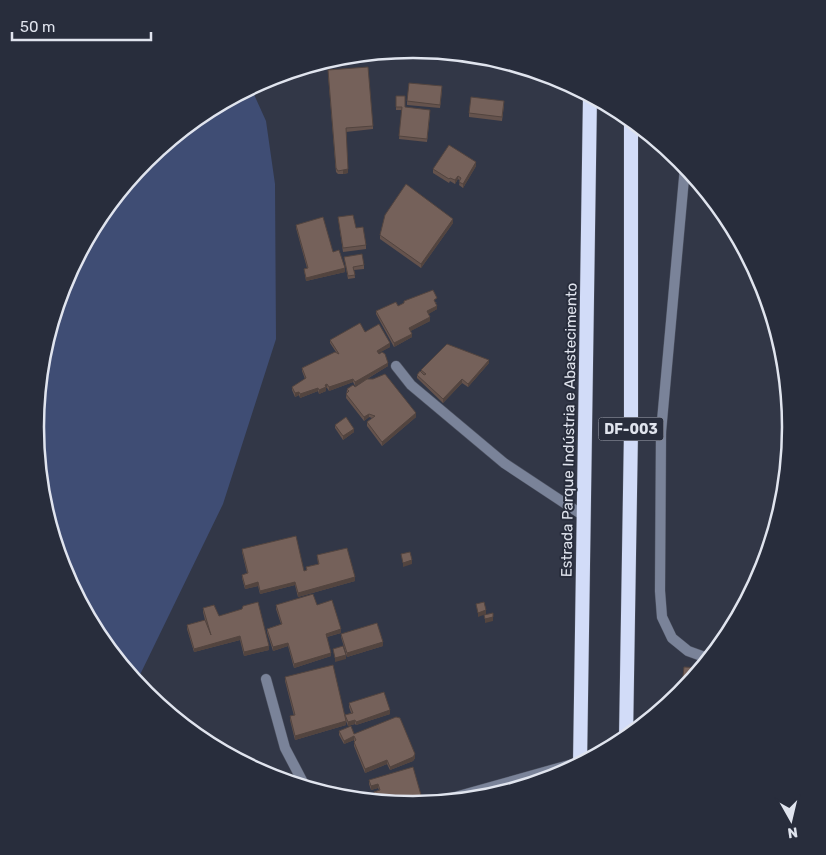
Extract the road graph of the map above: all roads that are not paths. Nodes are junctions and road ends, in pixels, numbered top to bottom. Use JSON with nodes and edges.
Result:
{"nodes":[{"id":1,"x":590,"y":104,"type":"edge"},
{"id":2,"x":631,"y":130,"type":"edge"},
{"id":3,"x":639,"y":136,"type":"edge"},
{"id":4,"x":685,"y":178,"type":"edge"},
{"id":5,"x":629,"y":187,"type":"junction"},
{"id":6,"x":396,"y":366,"type":"dead end"},
{"id":7,"x":631,"y":432,"type":"junction"},
{"id":8,"x":661,"y":432,"type":"junction"},
{"id":9,"x":584,"y":516,"type":"junction"},
{"id":10,"x":703,"y":655,"type":"edge"},
{"id":11,"x":266,"y":679,"type":"dead end"},
{"id":12,"x":626,"y":729,"type":"edge"},
{"id":13,"x":580,"y":757,"type":"edge"},
{"id":14,"x":542,"y":773,"type":"edge"},
{"id":15,"x":301,"y":779,"type":"edge"},
{"id":16,"x":475,"y":792,"type":"edge"}],
"edges":[{"from":1,"to":9,"type":"highway","name":"Estrada Parque Indústria e Abastecimento","number":"DF-003"},
{"from":2,"to":5,"type":"highway","number":"DF-003"},
{"from":3,"to":5,"type":"highway"},
{"from":4,"to":8,"type":"street"},
{"from":5,"to":7,"type":"highway","number":"DF-003"},
{"from":6,"to":9,"type":"street"},
{"from":7,"to":8,"type":"street"},
{"from":7,"to":12,"type":"highway","number":"DF-003"},
{"from":8,"to":10,"type":"street"},
{"from":9,"to":13,"type":"highway","name":"Estrada Parque Indústria e Abastecimento","number":"DF-003"},
{"from":11,"to":15,"type":"street"},
{"from":14,"to":16,"type":"street"}]}
